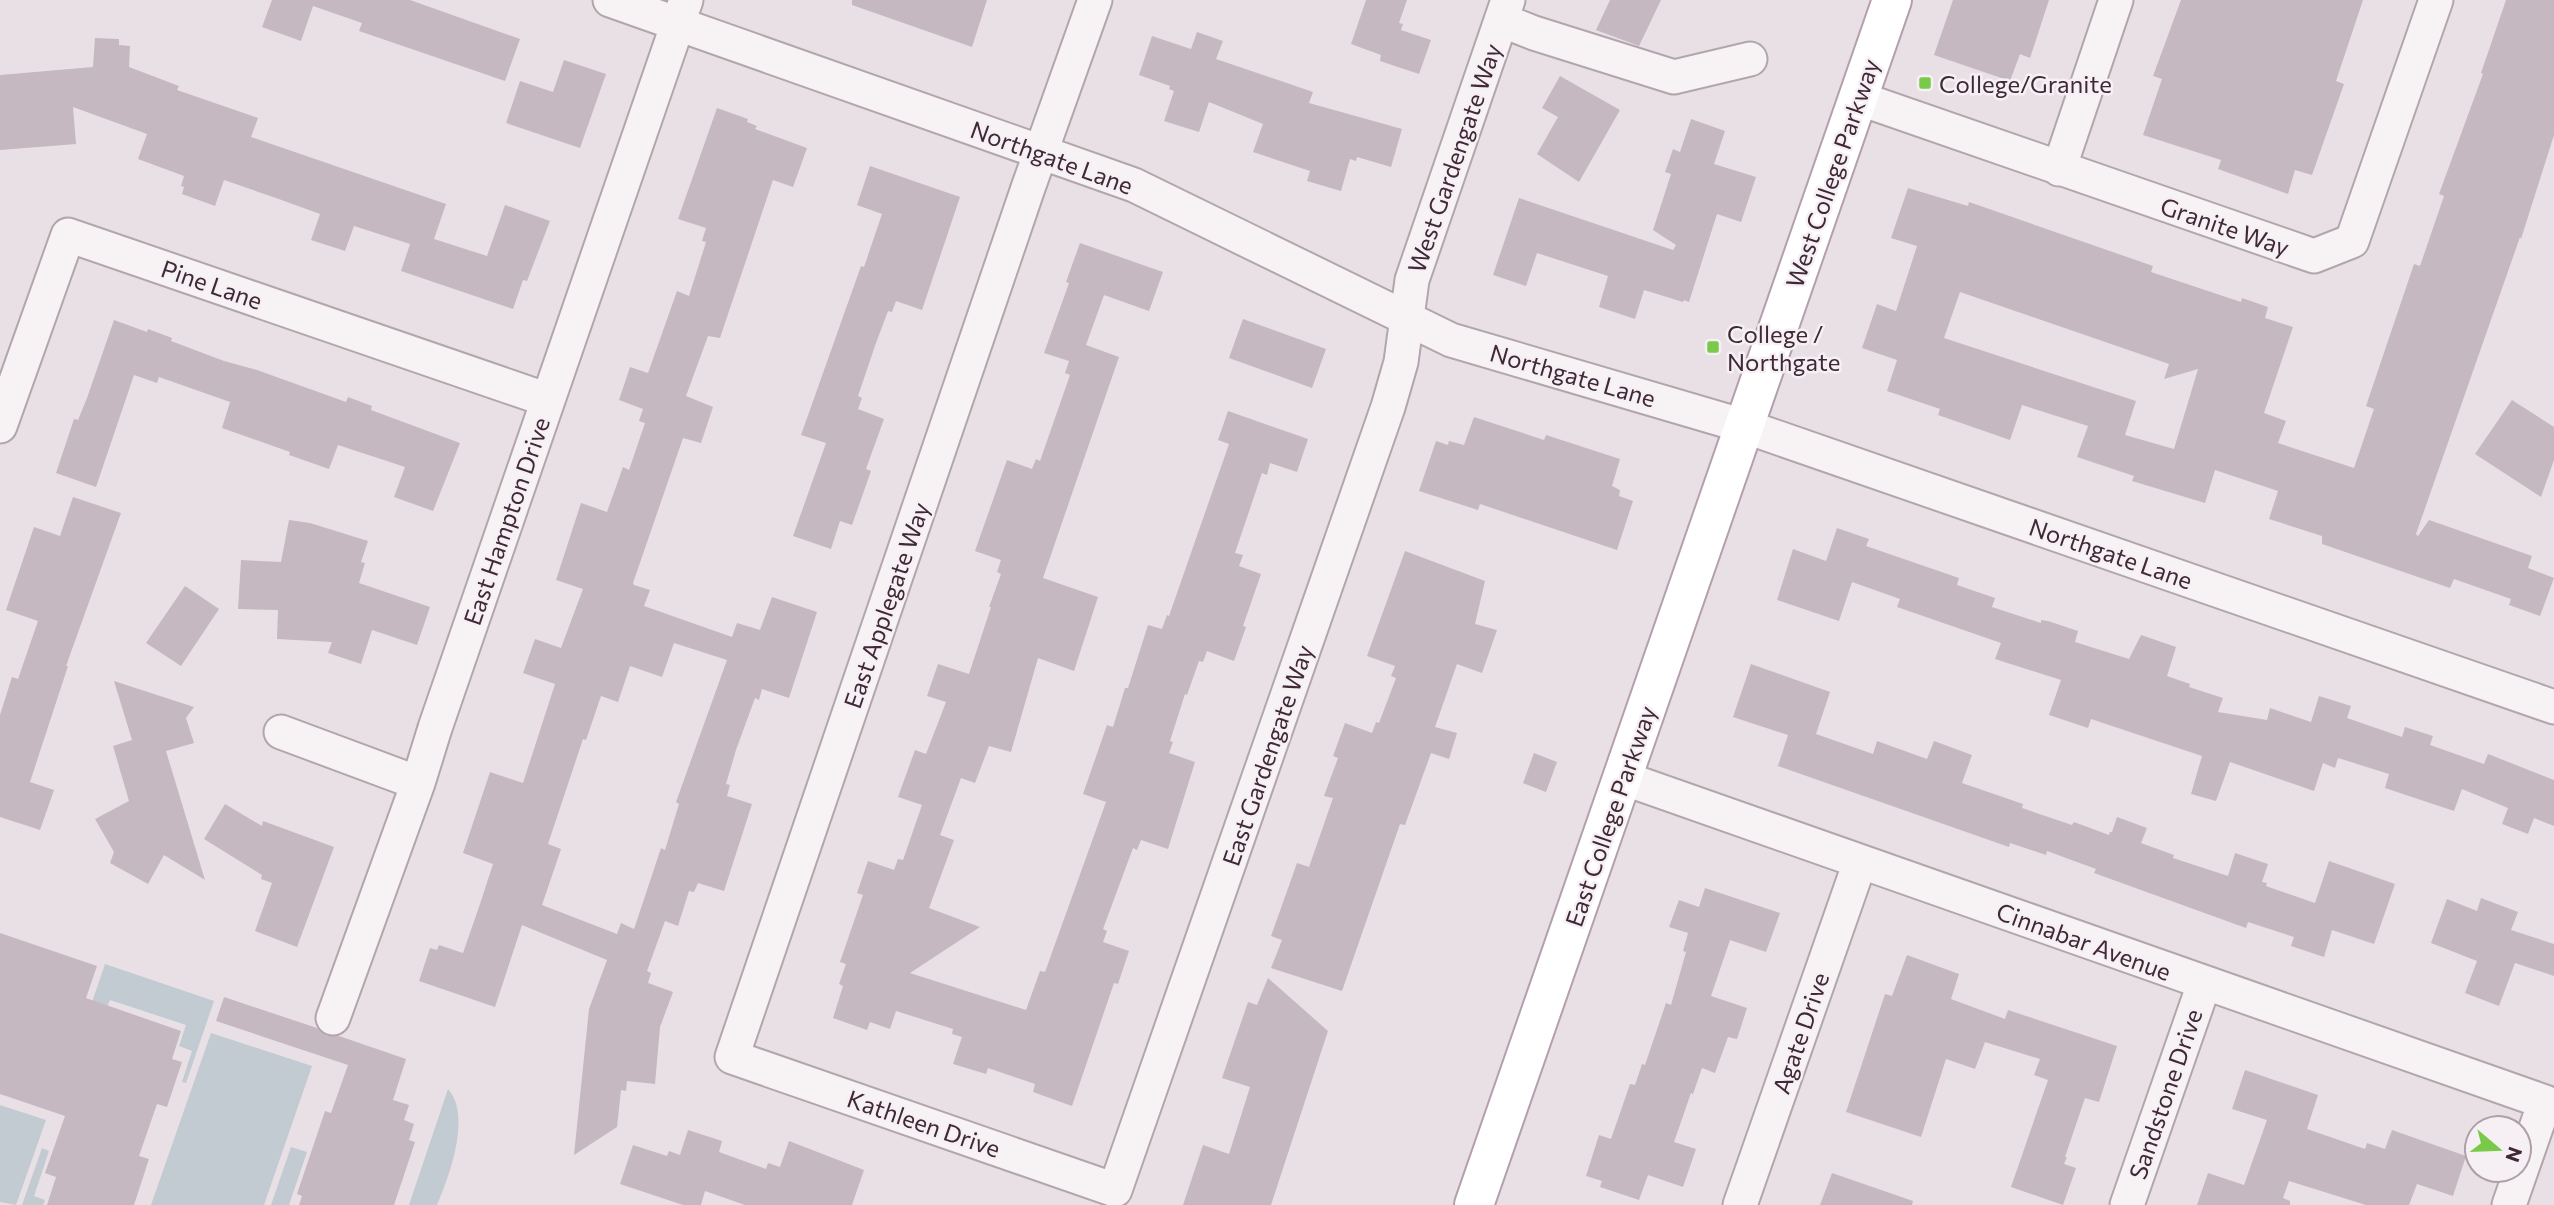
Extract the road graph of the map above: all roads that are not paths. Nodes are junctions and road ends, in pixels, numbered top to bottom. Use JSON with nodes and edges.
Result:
{"nodes":[{"id":1,"x":610,"y":0,"type":"edge"},
{"id":2,"x":1095,"y":0,"type":"edge"},
{"id":3,"x":1892,"y":0,"type":"edge"},
{"id":4,"x":2116,"y":0,"type":"edge"},
{"id":5,"x":2436,"y":0,"type":"edge"},
{"id":6,"x":1505,"y":10,"type":"edge"},
{"id":7,"x":681,"y":12,"type":"edge"},
{"id":8,"x":1750,"y":59,"type":"dead end"},
{"id":9,"x":1858,"y":97,"type":"junction"},
{"id":10,"x":1040,"y":152,"type":"junction"},
{"id":11,"x":2059,"y":169,"type":"junction"},
{"id":12,"x":1408,"y":318,"type":"junction"},
{"id":13,"x":548,"y":400,"type":"junction"},
{"id":14,"x":0,"y":426,"type":"edge"},
{"id":15,"x":1744,"y":426,"type":"junction"},
{"id":16,"x":2554,"y":707,"type":"edge"},
{"id":17,"x":281,"y":732,"type":"dead end"},
{"id":18,"x":1623,"y":778,"type":"junction"},
{"id":19,"x":418,"y":783,"type":"junction"},
{"id":20,"x":1860,"y":862,"type":"junction"},
{"id":21,"x":2204,"y":984,"type":"junction"},
{"id":22,"x":332,"y":1018,"type":"dead end"},
{"id":23,"x":732,"y":1057,"type":"joint"},
{"id":24,"x":1115,"y":1190,"type":"joint"},
{"id":25,"x":1474,"y":1205,"type":"edge"},
{"id":26,"x":1740,"y":1205,"type":"edge"},
{"id":27,"x":2127,"y":1205,"type":"edge"},
{"id":28,"x":2509,"y":1205,"type":"edge"}],
"edges":[{"from":1,"to":7,"type":"street","name":"Northgate Lane"},
{"from":2,"to":10,"type":"street","name":"East Applegate Way"},
{"from":3,"to":9,"type":"main road","name":"West College Parkway"},
{"from":4,"to":11,"type":"street"},
{"from":5,"to":11,"type":"street","name":"Granite Way"},
{"from":6,"to":8,"type":"street"},
{"from":6,"to":12,"type":"street","name":"West Gardengate Way"},
{"from":7,"to":10,"type":"street","name":"Northgate Lane"},
{"from":7,"to":13,"type":"street","name":"East Hampton Drive"},
{"from":9,"to":11,"type":"street","name":"Granite Way"},
{"from":9,"to":15,"type":"main road","name":"West College Parkway"},
{"from":10,"to":12,"type":"street","name":"Northgate Lane"},
{"from":10,"to":23,"type":"street","name":"East Applegate Way"},
{"from":12,"to":15,"type":"street","name":"Northgate Lane"},
{"from":12,"to":24,"type":"street","name":"East Gardengate Way"},
{"from":13,"to":14,"type":"street","name":"Pine Lane"},
{"from":13,"to":19,"type":"street","name":"East Hampton Drive"},
{"from":15,"to":16,"type":"street","name":"Northgate Lane"},
{"from":15,"to":18,"type":"main road","name":"East College Parkway"},
{"from":17,"to":19,"type":"street"},
{"from":18,"to":20,"type":"street","name":"Cinnabar Avenue"},
{"from":18,"to":25,"type":"main road","name":"East College Parkway"},
{"from":19,"to":22,"type":"street","name":"East Hampton Drive"},
{"from":20,"to":21,"type":"street","name":"Cinnabar Avenue"},
{"from":20,"to":26,"type":"street","name":"Agate Drive"},
{"from":21,"to":27,"type":"street","name":"Sandstone Drive"},
{"from":21,"to":28,"type":"street","name":"Cinnabar Avenue"},
{"from":23,"to":24,"type":"street","name":"Kathleen Drive"}]}
